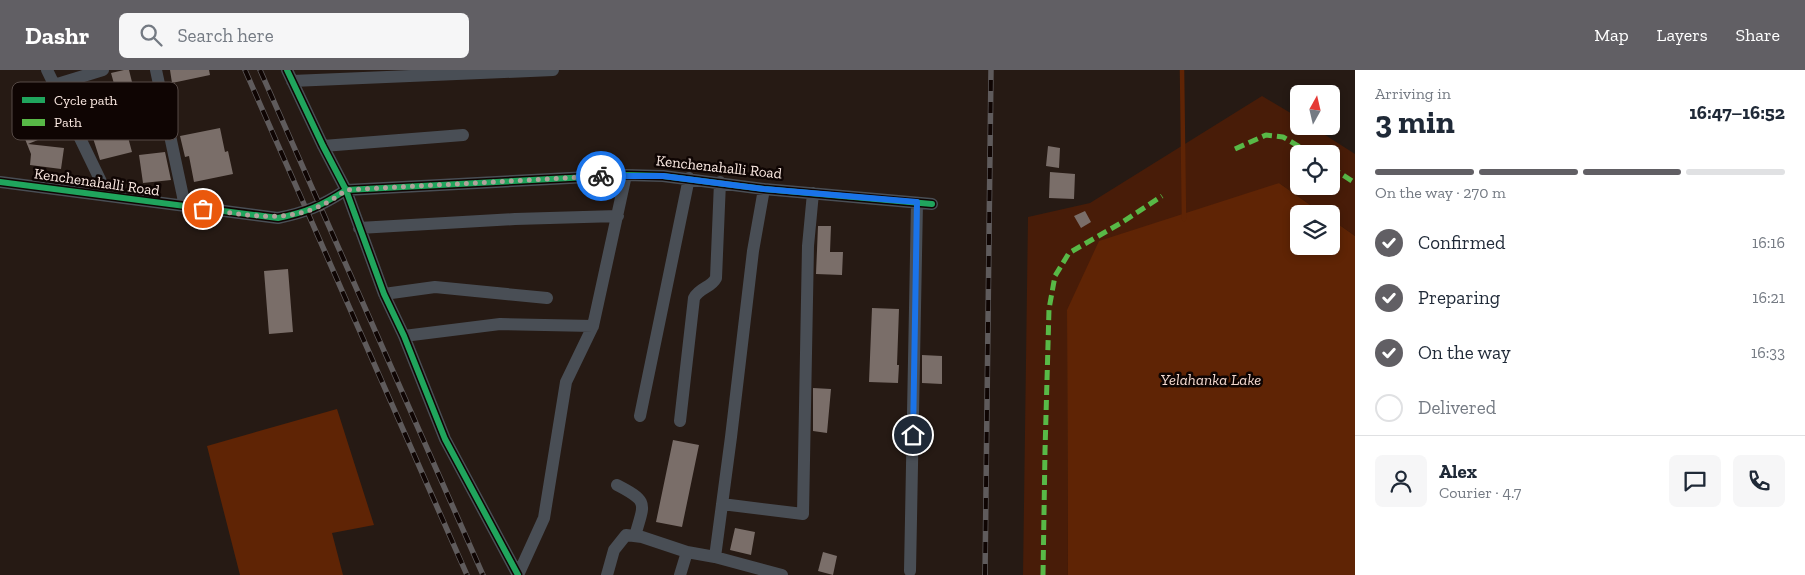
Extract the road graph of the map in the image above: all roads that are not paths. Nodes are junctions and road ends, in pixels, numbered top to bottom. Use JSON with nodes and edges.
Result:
{"nodes":[{"id":1,"x":47,"y":70,"type":"edge"},
{"id":2,"x":103,"y":70,"type":"edge"},
{"id":3,"x":536,"y":70,"type":"edge"},
{"id":4,"x":553,"y":70,"type":"edge"},
{"id":5,"x":290,"y":75,"type":"edge"},
{"id":6,"x":53,"y":82,"type":"edge"},
{"id":7,"x":64,"y":82,"type":"edge"},
{"id":8,"x":463,"y":135,"type":"dead end"},
{"id":9,"x":81,"y":140,"type":"edge"},
{"id":10,"x":171,"y":140,"type":"edge"},
{"id":11,"x":323,"y":146,"type":"junction"},
{"id":12,"x":626,"y":175,"type":"junction"},
{"id":13,"x":689,"y":178,"type":"junction"},
{"id":14,"x":0,"y":182,"type":"edge"},
{"id":15,"x":720,"y":182,"type":"junction"},
{"id":16,"x":764,"y":189,"type":"junction"},
{"id":17,"x":346,"y":190,"type":"junction"},
{"id":18,"x":813,"y":193,"type":"junction"},
{"id":19,"x":108,"y":196,"type":"junction"},
{"id":20,"x":917,"y":202,"type":"junction"},
{"id":21,"x":932,"y":204,"type":"dead end"},
{"id":22,"x":185,"y":206,"type":"junction"},
{"id":23,"x":618,"y":216,"type":"junction"},
{"id":24,"x":359,"y":228,"type":"junction"},
{"id":25,"x":384,"y":294,"type":"junction"},
{"id":26,"x":547,"y":298,"type":"dead end"},
{"id":27,"x":594,"y":326,"type":"junction"},
{"id":28,"x":404,"y":336,"type":"junction"},
{"id":29,"x":640,"y":416,"type":"dead end"},
{"id":30,"x":680,"y":421,"type":"dead end"},
{"id":31,"x":616,"y":485,"type":"dead end"},
{"id":32,"x":722,"y":504,"type":"junction"},
{"id":33,"x":635,"y":536,"type":"junction"},
{"id":34,"x":686,"y":552,"type":"junction"},
{"id":35,"x":714,"y":557,"type":"junction"},
{"id":36,"x":749,"y":571,"type":"edge"},
{"id":37,"x":910,"y":571,"type":"dead end"},
{"id":38,"x":518,"y":575,"type":"edge"},
{"id":39,"x":606,"y":575,"type":"edge"},
{"id":40,"x":680,"y":575,"type":"edge"},
{"id":41,"x":782,"y":575,"type":"edge"}],
"edges":[{"from":1,"to":6,"type":"street"},
{"from":2,"to":7,"type":"street"},
{"from":3,"to":4,"type":"street"},
{"from":3,"to":5,"type":"street"},
{"from":5,"to":11,"type":"street"},
{"from":8,"to":11,"type":"street"},
{"from":9,"to":19,"type":"street"},
{"from":10,"to":22,"type":"street"},
{"from":11,"to":17,"type":"street"},
{"from":12,"to":13,"type":"street","name":"Kenchenahalli Road"},
{"from":12,"to":17,"type":"street","name":"Kenchenahalli Road"},
{"from":12,"to":23,"type":"street"},
{"from":13,"to":15,"type":"street","name":"Kenchenahalli Road"},
{"from":13,"to":29,"type":"street"},
{"from":14,"to":19,"type":"street","name":"Kenchenahalli Road"},
{"from":15,"to":16,"type":"street","name":"Kenchenahalli Road"},
{"from":15,"to":30,"type":"street"},
{"from":16,"to":18,"type":"street","name":"Kenchenahalli Road"},
{"from":16,"to":32,"type":"street"},
{"from":17,"to":22,"type":"street","name":"Kenchenahalli Road"},
{"from":17,"to":24,"type":"street"},
{"from":18,"to":20,"type":"street","name":"Kenchenahalli Road"},
{"from":18,"to":32,"type":"street"},
{"from":19,"to":22,"type":"street","name":"Kenchenahalli Road"},
{"from":20,"to":21,"type":"street","name":"Kenchenahalli Road"},
{"from":20,"to":37,"type":"street"},
{"from":23,"to":24,"type":"street"},
{"from":23,"to":27,"type":"street"},
{"from":24,"to":25,"type":"street"},
{"from":25,"to":26,"type":"street"},
{"from":25,"to":28,"type":"street"},
{"from":27,"to":28,"type":"street"},
{"from":27,"to":38,"type":"street"},
{"from":28,"to":38,"type":"street"},
{"from":31,"to":33,"type":"street"},
{"from":32,"to":35,"type":"street"},
{"from":33,"to":34,"type":"street"},
{"from":33,"to":39,"type":"street"},
{"from":34,"to":35,"type":"street"},
{"from":34,"to":40,"type":"street"},
{"from":35,"to":36,"type":"street"},
{"from":36,"to":41,"type":"street"}]}
